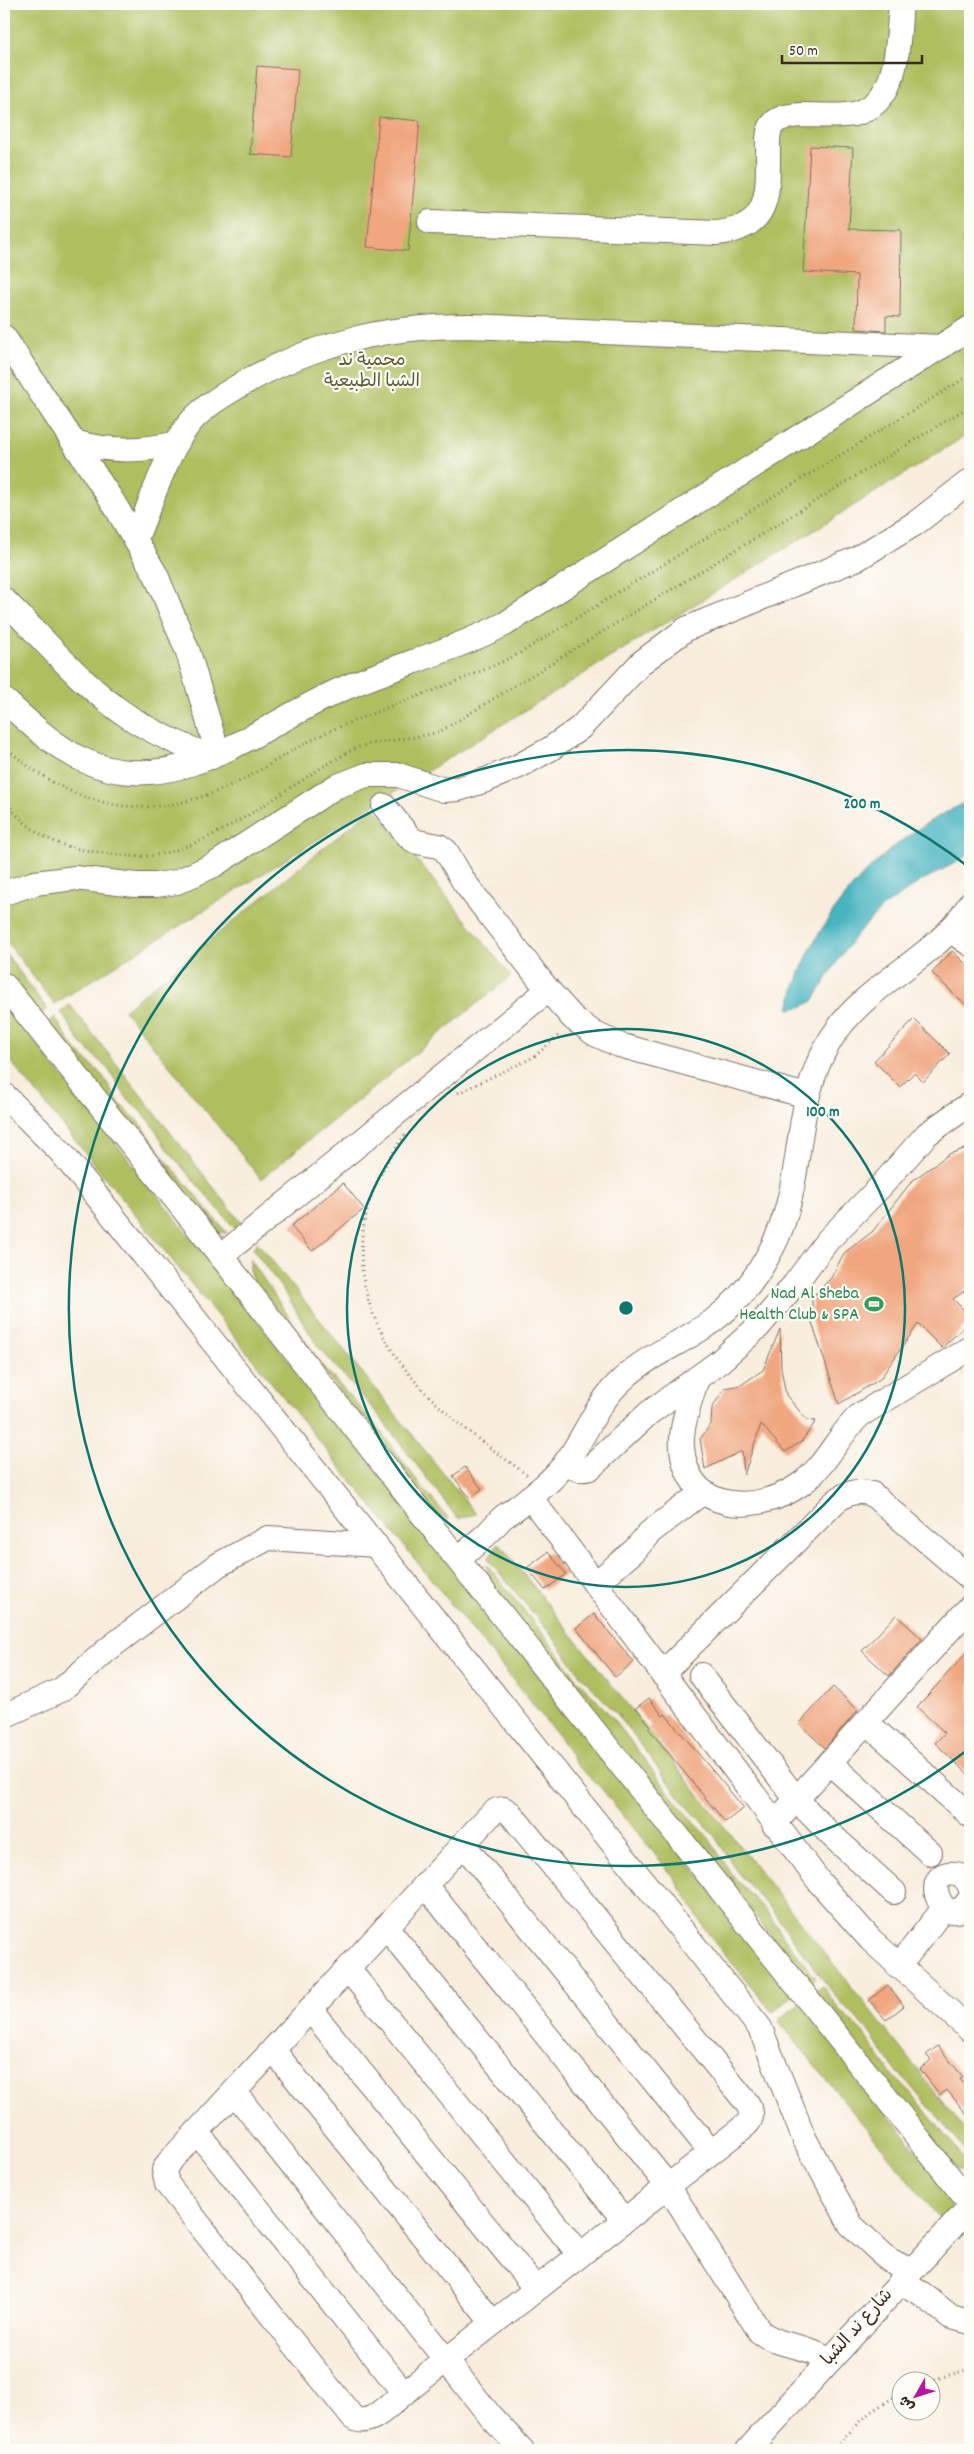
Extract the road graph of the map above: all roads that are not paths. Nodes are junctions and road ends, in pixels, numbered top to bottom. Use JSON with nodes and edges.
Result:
{"nodes":[{"id":1,"x":901,"y":4,"type":"edge"},
{"id":2,"x":430,"y":222,"type":"dead end"},
{"id":3,"x":970,"y":328,"type":"edge"},
{"id":4,"x":4,"y":337,"type":"edge"},
{"id":5,"x":941,"y":348,"type":"junction"},
{"id":6,"x":74,"y":442,"type":"junction"},
{"id":7,"x":177,"y":442,"type":"junction"},
{"id":8,"x":970,"y":483,"type":"edge"},
{"id":9,"x":136,"y":538,"type":"junction"},
{"id":10,"x":4,"y":600,"type":"edge"},
{"id":11,"x":4,"y":700,"type":"edge"},
{"id":12,"x":215,"y":756,"type":"junction"},
{"id":13,"x":384,"y":806,"type":"dead end"},
{"id":14,"x":4,"y":893,"type":"edge"},
{"id":15,"x":964,"y":916,"type":"edge"},
{"id":16,"x":970,"y":944,"type":"edge"},
{"id":17,"x":4,"y":985,"type":"edge"},
{"id":18,"x":548,"y":990,"type":"junction"},
{"id":19,"x":4,"y":1095,"type":"edge"},
{"id":20,"x":807,"y":1096,"type":"junction"},
{"id":21,"x":970,"y":1104,"type":"edge"},
{"id":22,"x":221,"y":1256,"type":"junction"},
{"id":23,"x":970,"y":1348,"type":"edge"},
{"id":24,"x":697,"y":1378,"type":"junction"},
{"id":25,"x":566,"y":1462,"type":"junction"},
{"id":26,"x":536,"y":1492,"type":"junction"},
{"id":27,"x":703,"y":1492,"type":"junction"},
{"id":28,"x":376,"y":1544,"type":"junction"},
{"id":29,"x":454,"y":1555,"type":"junction"},
{"id":30,"x":590,"y":1578,"type":"junction"},
{"id":31,"x":970,"y":1578,"type":"edge"},
{"id":32,"x":970,"y":1606,"type":"edge"},
{"id":33,"x":662,"y":1674,"type":"junction"},
{"id":34,"x":700,"y":1675,"type":"dead end"},
{"id":35,"x":4,"y":1716,"type":"edge"},
{"id":36,"x":867,"y":1723,"type":"junction"},
{"id":37,"x":830,"y":1763,"type":"junction"},
{"id":38,"x":797,"y":1800,"type":"junction"},
{"id":39,"x":970,"y":1815,"type":"edge"},
{"id":40,"x":774,"y":1824,"type":"junction"},
{"id":41,"x":463,"y":1844,"type":"junction"},
{"id":42,"x":930,"y":1853,"type":"dead end"},
{"id":43,"x":969,"y":1883,"type":"edge"},
{"id":44,"x":425,"y":1885,"type":"junction"},
{"id":45,"x":894,"y":1892,"type":"dead end"},
{"id":46,"x":944,"y":1908,"type":"junction"},
{"id":47,"x":386,"y":1927,"type":"junction"},
{"id":48,"x":898,"y":1967,"type":"junction"},
{"id":49,"x":348,"y":1968,"type":"junction"},
{"id":50,"x":310,"y":2009,"type":"junction"},
{"id":51,"x":970,"y":2030,"type":"edge"},
{"id":52,"x":273,"y":2050,"type":"junction"},
{"id":53,"x":234,"y":2092,"type":"junction"},
{"id":54,"x":197,"y":2132,"type":"junction"},
{"id":55,"x":711,"y":2152,"type":"junction"},
{"id":56,"x":668,"y":2186,"type":"junction"},
{"id":57,"x":970,"y":2203,"type":"edge"},
{"id":58,"x":970,"y":2207,"type":"edge"},
{"id":59,"x":624,"y":2220,"type":"junction"},
{"id":60,"x":580,"y":2255,"type":"junction"},
{"id":61,"x":911,"y":2270,"type":"junction"},
{"id":62,"x":536,"y":2289,"type":"junction"},
{"id":63,"x":970,"y":2322,"type":"edge"},
{"id":64,"x":493,"y":2323,"type":"junction"},
{"id":65,"x":446,"y":2360,"type":"junction"},
{"id":66,"x":830,"y":2360,"type":"junction"},
{"id":67,"x":404,"y":2393,"type":"junction"},
{"id":68,"x":522,"y":2450,"type":"edge"},
{"id":69,"x":748,"y":2450,"type":"edge"}],
"edges":[{"from":1,"to":2,"type":"street"},
{"from":3,"to":5,"type":"street"},
{"from":4,"to":6,"type":"street"},
{"from":5,"to":7,"type":"street"},
{"from":5,"to":12,"type":"street"},
{"from":6,"to":7,"type":"street"},
{"from":6,"to":9,"type":"street"},
{"from":7,"to":9,"type":"street"},
{"from":8,"to":14,"type":"street"},
{"from":9,"to":12,"type":"street"},
{"from":10,"to":12,"type":"street"},
{"from":11,"to":12,"type":"street"},
{"from":13,"to":18,"type":"street"},
{"from":15,"to":16,"type":"street"},
{"from":15,"to":20,"type":"street"},
{"from":17,"to":22,"type":"street"},
{"from":18,"to":20,"type":"street"},
{"from":18,"to":22,"type":"street"},
{"from":19,"to":28,"type":"street"},
{"from":20,"to":25,"type":"street"},
{"from":21,"to":24,"type":"street"},
{"from":22,"to":29,"type":"street"},
{"from":23,"to":27,"type":"street"},
{"from":24,"to":25,"type":"street"},
{"from":24,"to":27,"type":"street"},
{"from":25,"to":26,"type":"street"},
{"from":26,"to":29,"type":"street"},
{"from":26,"to":30,"type":"street"},
{"from":27,"to":30,"type":"street"},
{"from":28,"to":35,"type":"street"},
{"from":28,"to":61,"type":"street"},
{"from":29,"to":57,"type":"street"},
{"from":30,"to":33,"type":"street"},
{"from":31,"to":33,"type":"street"},
{"from":32,"to":36,"type":"street"},
{"from":33,"to":40,"type":"street"},
{"from":34,"to":38,"type":"street"},
{"from":36,"to":37,"type":"street"},
{"from":36,"to":39,"type":"street"},
{"from":37,"to":38,"type":"street"},
{"from":37,"to":42,"type":"street"},
{"from":38,"to":40,"type":"street"},
{"from":38,"to":45,"type":"street"},
{"from":40,"to":48,"type":"street"},
{"from":41,"to":44,"type":"street"},
{"from":41,"to":55,"type":"street"},
{"from":41,"to":55,"type":"street"},
{"from":43,"to":46,"type":"street"},
{"from":43,"to":46,"type":"street"},
{"from":44,"to":47,"type":"street"},
{"from":44,"to":56,"type":"street"},
{"from":46,"to":48,"type":"street"},
{"from":47,"to":49,"type":"street"},
{"from":47,"to":59,"type":"street"},
{"from":48,"to":51,"type":"street"},
{"from":49,"to":50,"type":"street"},
{"from":49,"to":60,"type":"street"},
{"from":50,"to":52,"type":"street"},
{"from":50,"to":62,"type":"street"},
{"from":52,"to":53,"type":"street"},
{"from":52,"to":64,"type":"street"},
{"from":53,"to":54,"type":"street"},
{"from":53,"to":65,"type":"street"},
{"from":54,"to":67,"type":"street"},
{"from":54,"to":67,"type":"street"},
{"from":55,"to":56,"type":"street"},
{"from":56,"to":59,"type":"street"},
{"from":56,"to":66,"type":"street"},
{"from":58,"to":61,"type":"street","name":"شارع ند الشبا"},
{"from":59,"to":60,"type":"street"},
{"from":60,"to":62,"type":"street"},
{"from":61,"to":63,"type":"street"},
{"from":61,"to":66,"type":"street","name":"شارع ند الشبا"},
{"from":62,"to":64,"type":"street"},
{"from":64,"to":65,"type":"street"},
{"from":65,"to":67,"type":"street"},
{"from":65,"to":68,"type":"street"},
{"from":66,"to":69,"type":"street","name":"شارع ند الشبا"}]}
